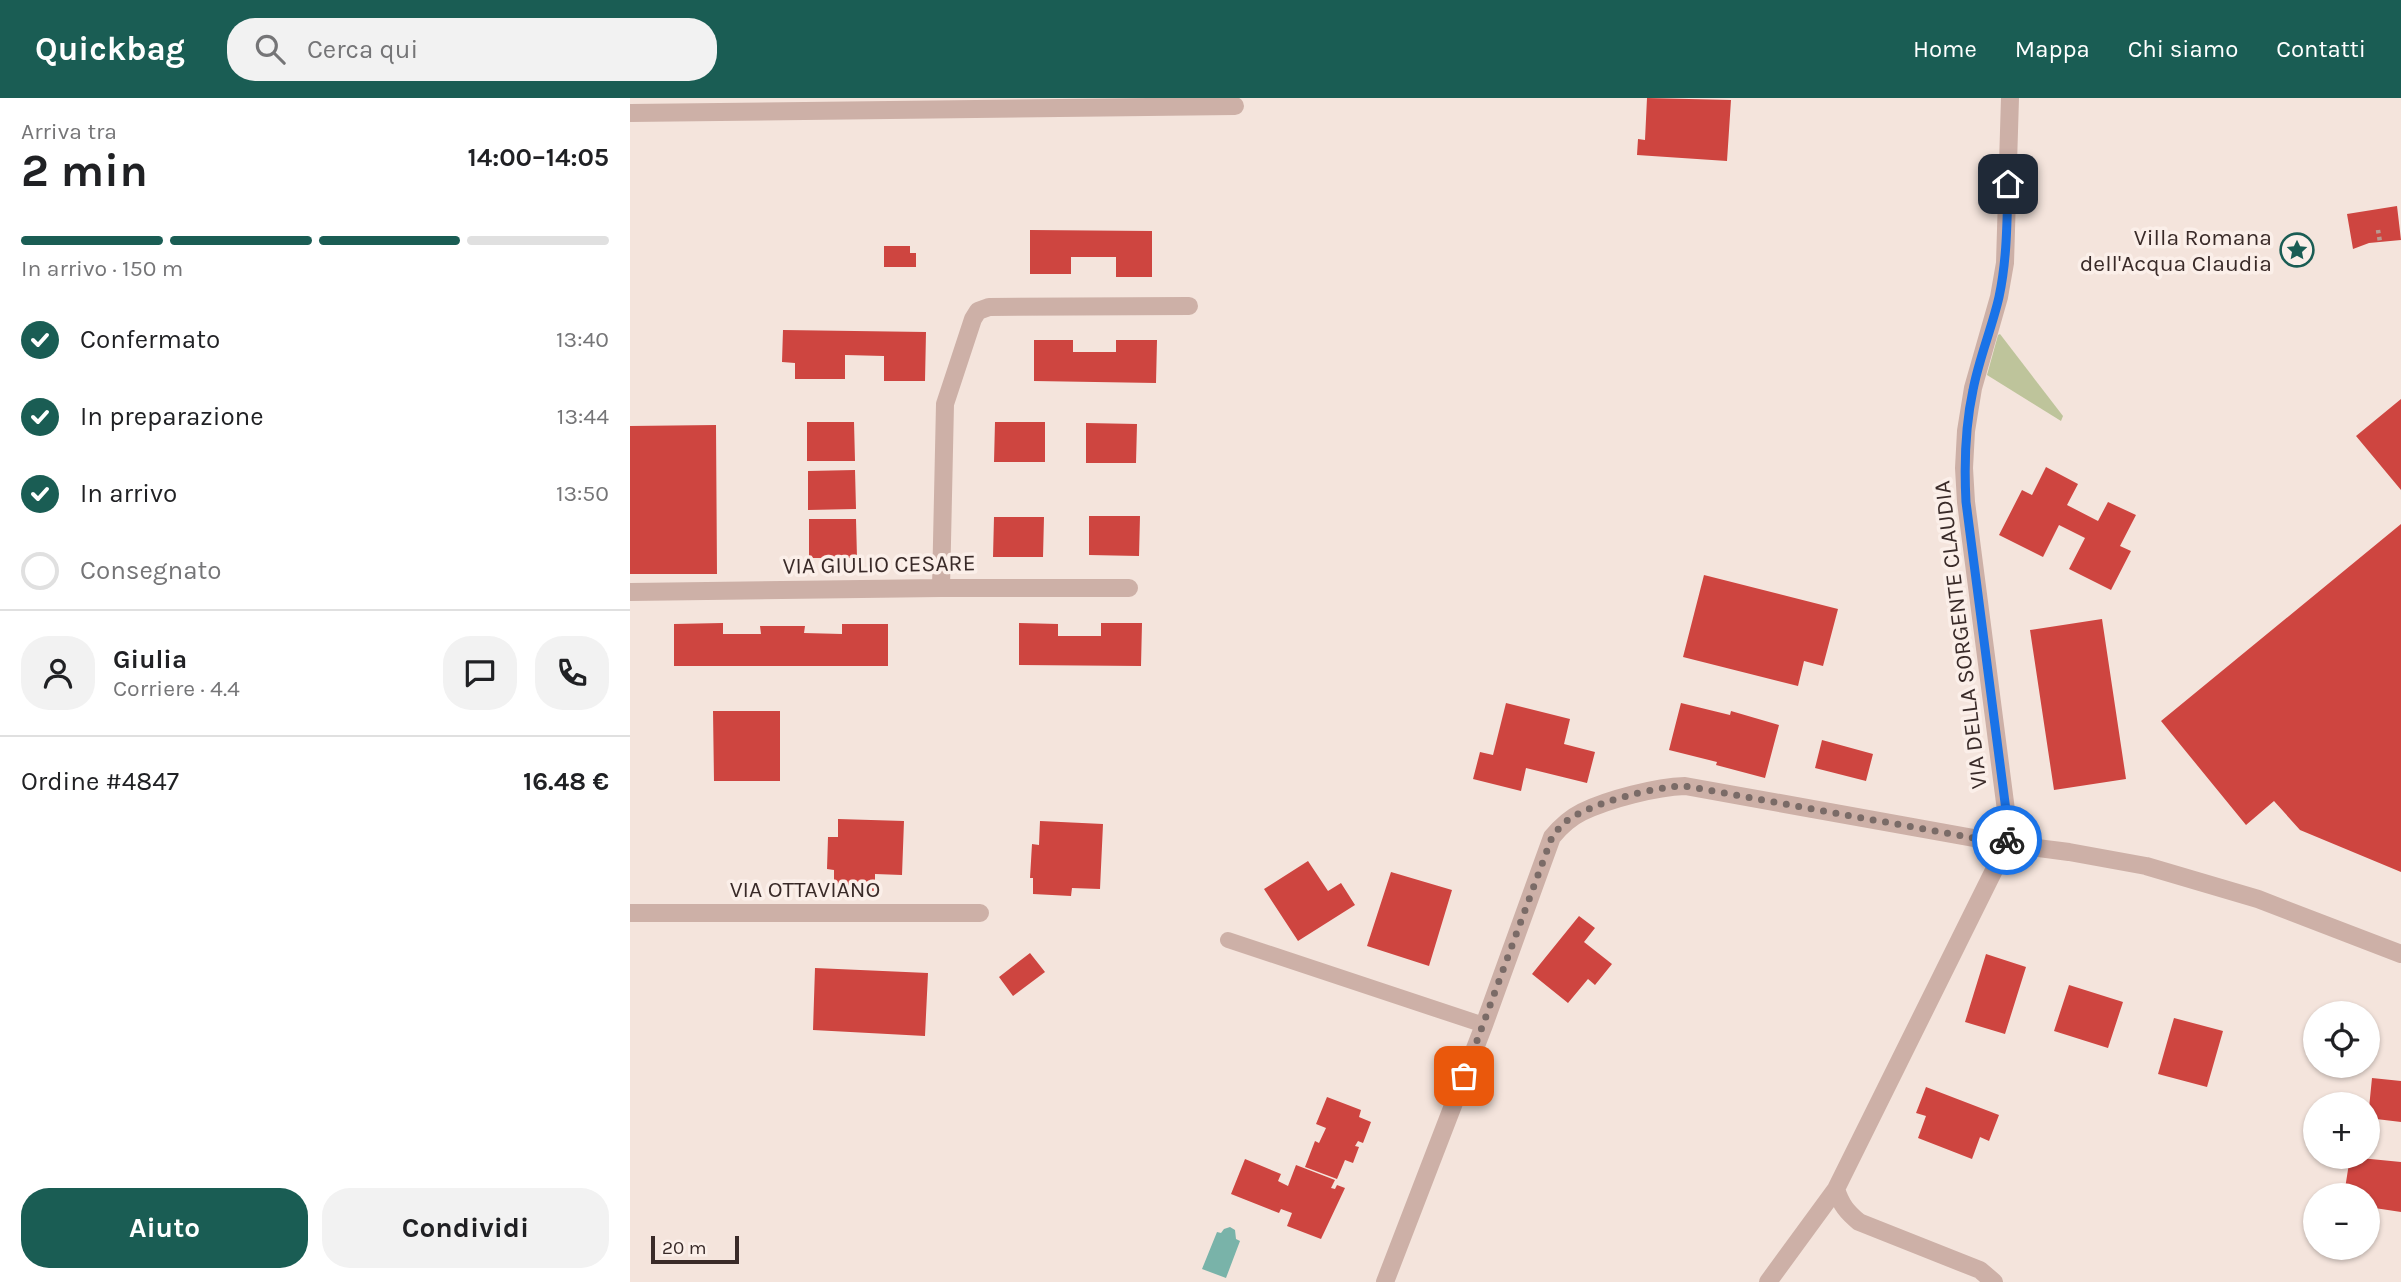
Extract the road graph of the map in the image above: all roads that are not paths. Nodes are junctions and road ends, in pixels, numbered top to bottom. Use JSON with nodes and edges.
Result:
{"nodes":[{"id":1,"x":2010,"y":98,"type":"edge"},
{"id":2,"x":1236,"y":106,"type":"dead end"},
{"id":3,"x":630,"y":113,"type":"edge"},
{"id":4,"x":1189,"y":306,"type":"dead end"},
{"id":5,"x":941,"y":588,"type":"junction"},
{"id":6,"x":1129,"y":588,"type":"dead end"},
{"id":7,"x":630,"y":592,"type":"edge"},
{"id":8,"x":2007,"y":844,"type":"junction"},
{"id":9,"x":630,"y":913,"type":"edge"},
{"id":10,"x":980,"y":913,"type":"dead end"},
{"id":11,"x":1228,"y":940,"type":"dead end"},
{"id":12,"x":2401,"y":954,"type":"edge"},
{"id":13,"x":1484,"y":1025,"type":"junction"},
{"id":14,"x":1836,"y":1189,"type":"junction"},
{"id":15,"x":1385,"y":1282,"type":"edge"},
{"id":16,"x":1768,"y":1282,"type":"edge"},
{"id":17,"x":1994,"y":1282,"type":"edge"}],
"edges":[{"from":1,"to":8,"type":"street","name":"VIA DELLA SORGENTE CLAUDIA"},
{"from":2,"to":3,"type":"street"},
{"from":4,"to":5,"type":"street"},
{"from":5,"to":6,"type":"street","name":"VIA GIULIO CESARE"},
{"from":5,"to":7,"type":"street","name":"VIA GIULIO CESARE"},
{"from":8,"to":12,"type":"street"},
{"from":8,"to":13,"type":"street"},
{"from":8,"to":14,"type":"street"},
{"from":9,"to":10,"type":"street","name":"VIA OTTAVIANO"},
{"from":11,"to":13,"type":"lane"},
{"from":13,"to":15,"type":"street"},
{"from":14,"to":16,"type":"street"},
{"from":14,"to":17,"type":"street"}]}
